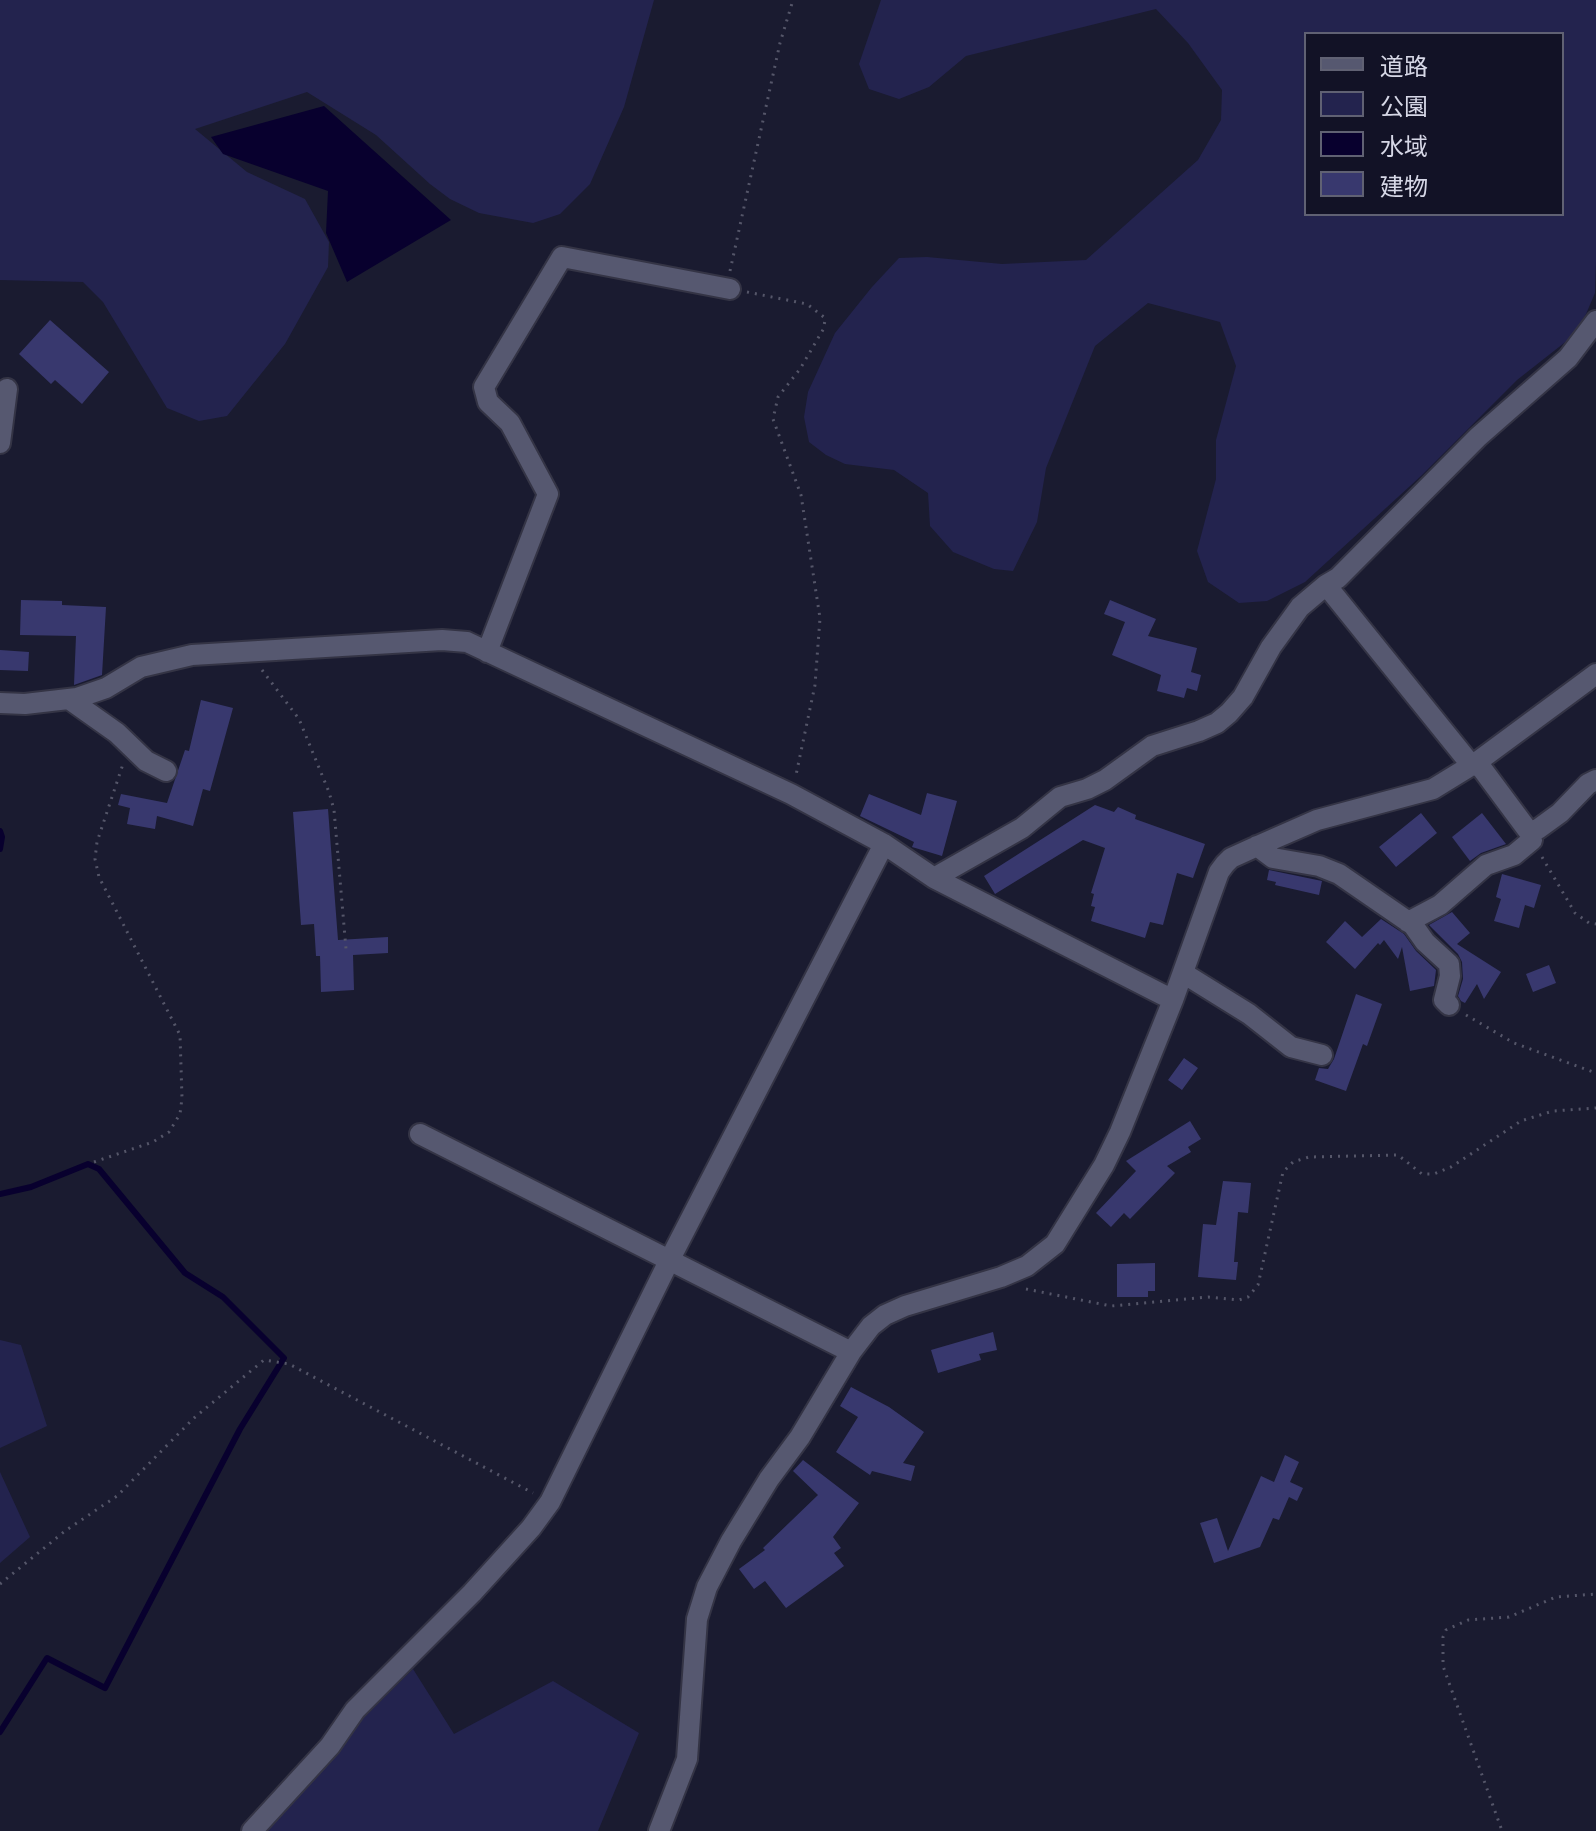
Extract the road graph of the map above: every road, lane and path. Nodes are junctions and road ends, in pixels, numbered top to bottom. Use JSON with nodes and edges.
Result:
{"nodes":[{"id":1,"x":793,"y":0,"type":"edge"},
{"id":2,"x":730,"y":289,"type":"junction"},
{"id":3,"x":1596,"y":321,"type":"edge"},
{"id":4,"x":7,"y":389,"type":"dead end"},
{"id":5,"x":0,"y":443,"type":"edge"},
{"id":6,"x":1326,"y":585,"type":"junction"},
{"id":7,"x":247,"y":651,"type":"junction"},
{"id":8,"x":487,"y":652,"type":"junction"},
{"id":9,"x":1596,"y":674,"type":"edge"},
{"id":10,"x":69,"y":699,"type":"junction"},
{"id":11,"x":0,"y":703,"type":"edge"},
{"id":12,"x":130,"y":745,"type":"junction"},
{"id":13,"x":1474,"y":764,"type":"junction"},
{"id":14,"x":166,"y":771,"type":"dead end"},
{"id":15,"x":1596,"y":780,"type":"edge"},
{"id":16,"x":791,"y":794,"type":"junction"},
{"id":17,"x":1532,"y":840,"type":"joint"},
{"id":18,"x":884,"y":844,"type":"junction"},
{"id":19,"x":1257,"y":846,"type":"junction"},
{"id":20,"x":934,"y":878,"type":"junction"},
{"id":21,"x":1408,"y":922,"type":"junction"},
{"id":22,"x":1596,"y":924,"type":"edge"},
{"id":23,"x":346,"y":949,"type":"dead end"},
{"id":24,"x":1183,"y":973,"type":"junction"},
{"id":25,"x":1173,"y":1000,"type":"junction"},
{"id":26,"x":1449,"y":1005,"type":"joint"},
{"id":27,"x":1322,"y":1055,"type":"dead end"},
{"id":28,"x":1596,"y":1073,"type":"edge"},
{"id":29,"x":1596,"y":1108,"type":"edge"},
{"id":30,"x":420,"y":1134,"type":"dead end"},
{"id":31,"x":94,"y":1162,"type":"dead end"},
{"id":32,"x":670,"y":1259,"type":"junction"},
{"id":33,"x":1001,"y":1277,"type":"junction"},
{"id":34,"x":851,"y":1352,"type":"junction"},
{"id":35,"x":550,"y":1502,"type":"junction"},
{"id":36,"x":0,"y":1584,"type":"edge"},
{"id":37,"x":1596,"y":1594,"type":"edge"},
{"id":38,"x":1501,"y":1828,"type":"dead end"},
{"id":39,"x":252,"y":1831,"type":"edge"},
{"id":40,"x":659,"y":1831,"type":"edge"}],
"edges":[{"from":1,"to":2,"type":"path"},
{"from":2,"to":8,"type":"street"},
{"from":2,"to":16,"type":"path"},
{"from":3,"to":6,"type":"street"},
{"from":4,"to":5,"type":"street"},
{"from":6,"to":13,"type":"street"},
{"from":6,"to":20,"type":"street"},
{"from":7,"to":8,"type":"street"},
{"from":7,"to":10,"type":"street"},
{"from":7,"to":23,"type":"path"},
{"from":8,"to":16,"type":"street"},
{"from":9,"to":13,"type":"street"},
{"from":10,"to":11,"type":"street"},
{"from":10,"to":12,"type":"street"},
{"from":12,"to":14,"type":"street"},
{"from":12,"to":31,"type":"path"},
{"from":13,"to":15,"type":"street"},
{"from":13,"to":19,"type":"street"},
{"from":16,"to":18,"type":"street"},
{"from":17,"to":21,"type":"street"},
{"from":17,"to":22,"type":"path"},
{"from":18,"to":20,"type":"street"},
{"from":18,"to":32,"type":"street"},
{"from":19,"to":21,"type":"street"},
{"from":19,"to":24,"type":"street"},
{"from":20,"to":25,"type":"street"},
{"from":21,"to":26,"type":"street"},
{"from":24,"to":25,"type":"street"},
{"from":24,"to":27,"type":"street"},
{"from":25,"to":33,"type":"street"},
{"from":26,"to":28,"type":"path"},
{"from":29,"to":33,"type":"path"},
{"from":30,"to":32,"type":"street"},
{"from":32,"to":34,"type":"street"},
{"from":32,"to":35,"type":"street"},
{"from":33,"to":34,"type":"street"},
{"from":34,"to":40,"type":"street"},
{"from":35,"to":36,"type":"path"},
{"from":35,"to":39,"type":"street"},
{"from":37,"to":38,"type":"path"}]}
